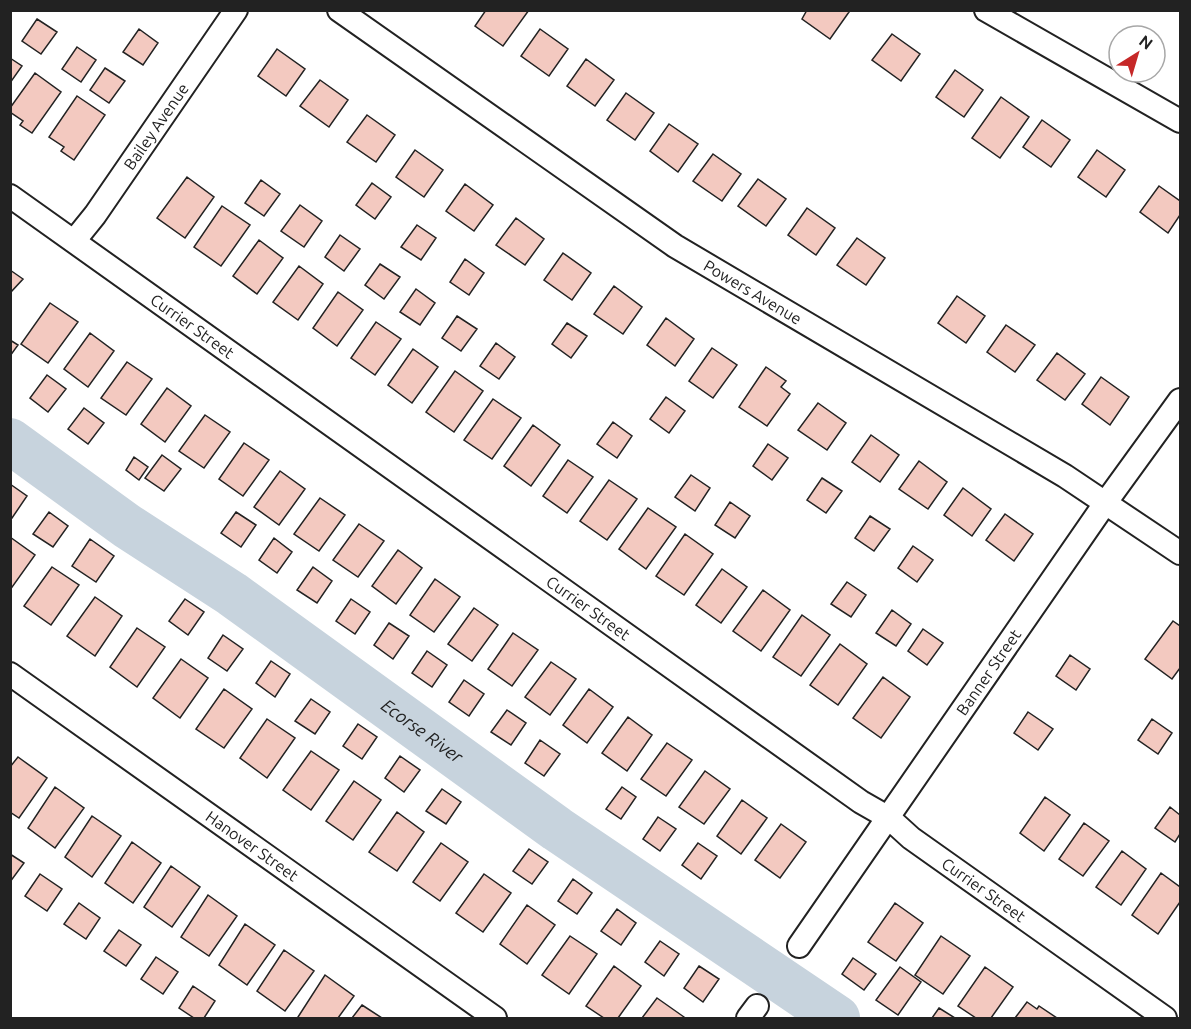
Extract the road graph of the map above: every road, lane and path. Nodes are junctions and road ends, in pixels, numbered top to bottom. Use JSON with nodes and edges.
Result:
{"nodes":[{"id":1,"x":236,"y":10,"type":"edge"},
{"id":2,"x":339,"y":10,"type":"edge"},
{"id":3,"x":986,"y":10,"type":"edge"},
{"id":4,"x":1180,"y":121,"type":"edge"},
{"id":5,"x":10,"y":196,"type":"edge"},
{"id":6,"x":74,"y":242,"type":"junction"},
{"id":7,"x":1180,"y":400,"type":"edge"},
{"id":8,"x":1106,"y":502,"type":"junction"},
{"id":9,"x":1180,"y":553,"type":"edge"},
{"id":10,"x":10,"y":674,"type":"edge"},
{"id":11,"x":889,"y":818,"type":"junction"},
{"id":12,"x":799,"y":946,"type":"dead end"},
{"id":13,"x":495,"y":1018,"type":"edge"},
{"id":14,"x":1165,"y":1018,"type":"edge"}],
"edges":[{"from":1,"to":6,"type":"street","name":"Bailey Avenue"},
{"from":2,"to":8,"type":"street","name":"Powers Avenue"},
{"from":3,"to":4,"type":"street"},
{"from":5,"to":6,"type":"street","name":"Currier Street"},
{"from":6,"to":11,"type":"street","name":"Currier Street"},
{"from":7,"to":8,"type":"street","name":"Banner Street"},
{"from":8,"to":9,"type":"street","name":"Powers Avenue"},
{"from":8,"to":11,"type":"street","name":"Banner Street"},
{"from":10,"to":13,"type":"street","name":"Hanover Street"},
{"from":11,"to":12,"type":"street","name":"Banner Street"},
{"from":11,"to":14,"type":"street","name":"Currier Street"}]}
